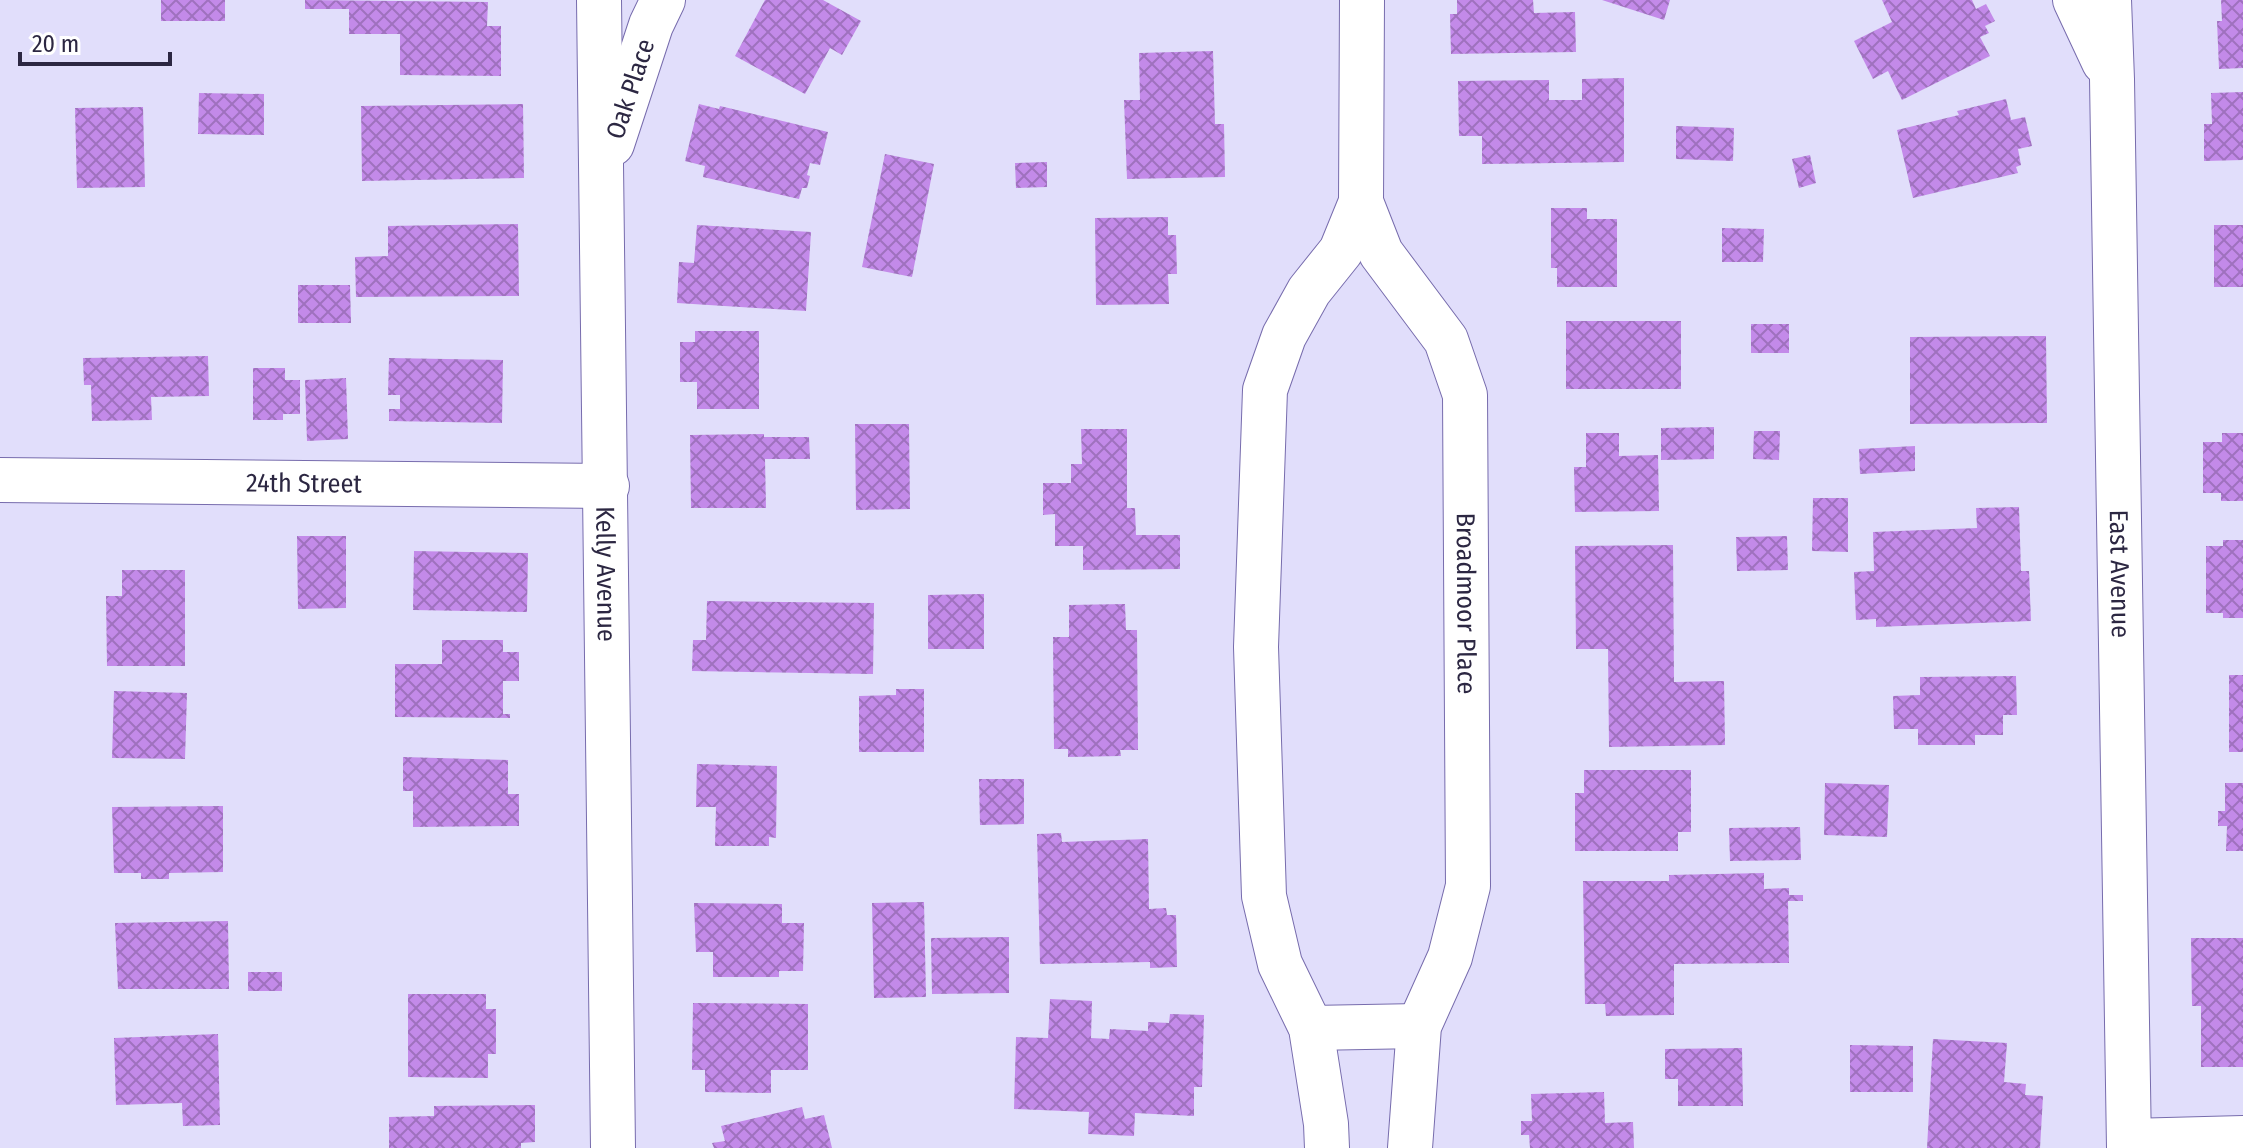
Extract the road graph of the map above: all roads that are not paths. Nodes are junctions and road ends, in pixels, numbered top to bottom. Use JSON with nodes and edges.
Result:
{"nodes":[{"id":1,"x":599,"y":0,"type":"edge"},
{"id":2,"x":663,"y":0,"type":"edge"},
{"id":3,"x":1362,"y":0,"type":"edge"},
{"id":4,"x":2075,"y":0,"type":"edge"},
{"id":5,"x":2109,"y":0,"type":"edge"},
{"id":6,"x":2112,"y":79,"type":"junction"},
{"id":7,"x":600,"y":180,"type":"junction"},
{"id":8,"x":1361,"y":202,"type":"junction"},
{"id":9,"x":0,"y":480,"type":"edge"},
{"id":10,"x":607,"y":486,"type":"junction"},
{"id":11,"x":1419,"y":1026,"type":"junction"},
{"id":12,"x":1311,"y":1028,"type":"junction"},
{"id":13,"x":2243,"y":1138,"type":"edge"},
{"id":14,"x":2129,"y":1144,"type":"edge"},
{"id":15,"x":613,"y":1148,"type":"edge"},
{"id":16,"x":1327,"y":1148,"type":"edge"},
{"id":17,"x":1410,"y":1148,"type":"edge"}],
"edges":[{"from":1,"to":7,"type":"street","name":"Kelly Avenue"},
{"from":2,"to":7,"type":"street","name":"Oak Place"},
{"from":3,"to":8,"type":"street","name":"Broadmoor Place"},
{"from":4,"to":6,"type":"street"},
{"from":5,"to":6,"type":"street","name":"East Avenue"},
{"from":6,"to":14,"type":"street","name":"East Avenue"},
{"from":7,"to":10,"type":"street","name":"Kelly Avenue"},
{"from":8,"to":11,"type":"street","name":"Broadmoor Place"},
{"from":8,"to":12,"type":"street","name":"Broadmoor Place"},
{"from":9,"to":10,"type":"street","name":"24th Street"},
{"from":10,"to":15,"type":"street","name":"Kelly Avenue"},
{"from":11,"to":12,"type":"street"},
{"from":11,"to":17,"type":"street","name":"Broadmoor Place"},
{"from":12,"to":16,"type":"street","name":"Broadmoor Place"},
{"from":13,"to":14,"type":"street"}]}
